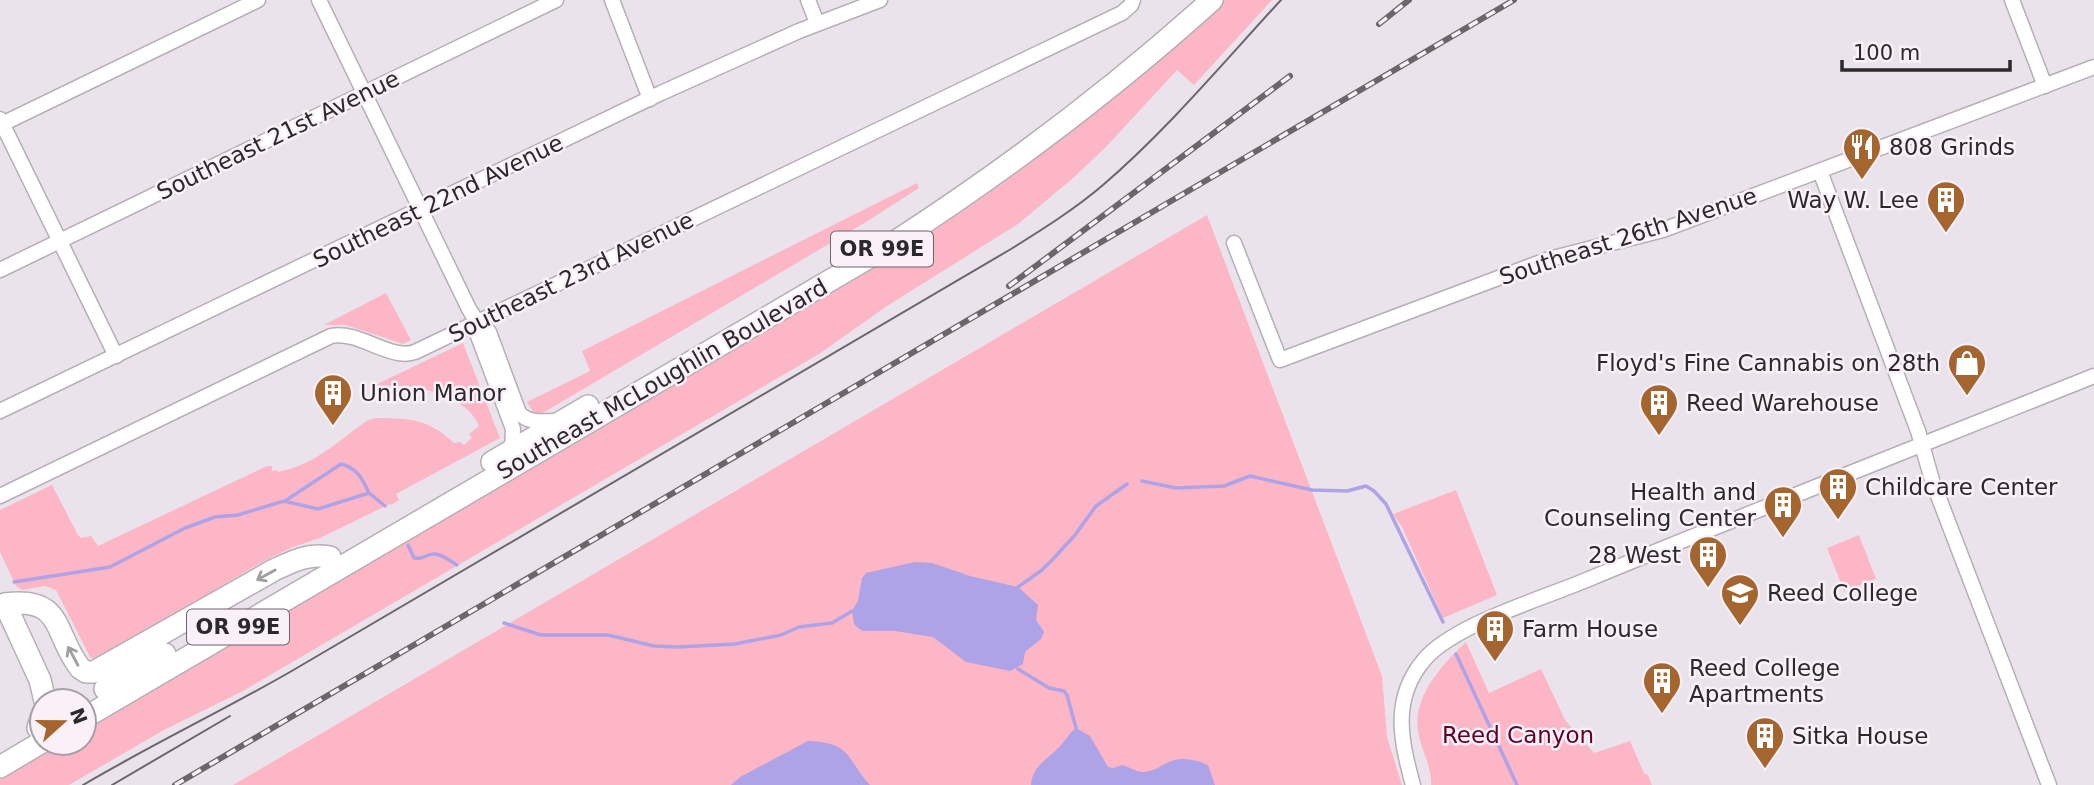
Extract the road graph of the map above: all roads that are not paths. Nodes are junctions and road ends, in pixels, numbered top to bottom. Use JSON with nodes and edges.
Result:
{"nodes":[{"id":1,"x":258,"y":0,"type":"edge"},
{"id":2,"x":319,"y":0,"type":"edge"},
{"id":3,"x":556,"y":0,"type":"edge"},
{"id":4,"x":612,"y":0,"type":"edge"},
{"id":5,"x":808,"y":0,"type":"edge"},
{"id":6,"x":880,"y":0,"type":"edge"},
{"id":7,"x":1133,"y":0,"type":"edge"},
{"id":8,"x":1192,"y":0,"type":"edge"},
{"id":9,"x":1212,"y":0,"type":"edge"},
{"id":10,"x":2012,"y":0,"type":"edge"},
{"id":11,"x":817,"y":23,"type":"junction"},
{"id":12,"x":2094,"y":67,"type":"edge"},
{"id":13,"x":2045,"y":86,"type":"junction"},
{"id":14,"x":363,"y":94,"type":"junction"},
{"id":15,"x":650,"y":99,"type":"junction"},
{"id":16,"x":1,"y":123,"type":"edge"},
{"id":17,"x":1819,"y":172,"type":"junction"},
{"id":18,"x":419,"y":210,"type":"junction"},
{"id":19,"x":60,"y":241,"type":"junction"},
{"id":20,"x":1234,"y":243,"type":"dead end"},
{"id":21,"x":0,"y":270,"type":"edge"},
{"id":22,"x":477,"y":321,"type":"junction"},
{"id":23,"x":116,"y":356,"type":"junction"},
{"id":24,"x":2094,"y":376,"type":"edge"},
{"id":25,"x":0,"y":411,"type":"edge"},
{"id":26,"x":562,"y":421,"type":"junction"},
{"id":27,"x":1921,"y":445,"type":"junction"},
{"id":28,"x":512,"y":450,"type":"junction"},
{"id":29,"x":0,"y":496,"type":"edge"},
{"id":30,"x":396,"y":526,"type":"junction"},
{"id":31,"x":330,"y":557,"type":"junction"},
{"id":32,"x":3,"y":597,"type":"edge"},
{"id":33,"x":42,"y":687,"type":"edge"},
{"id":34,"x":98,"y":693,"type":"edge"},
{"id":35,"x":98,"y":709,"type":"edge"},
{"id":36,"x":28,"y":735,"type":"edge"},
{"id":37,"x":28,"y":740,"type":"edge"},
{"id":38,"x":0,"y":750,"type":"edge"},
{"id":39,"x":0,"y":767,"type":"edge"},
{"id":40,"x":1413,"y":785,"type":"edge"},
{"id":41,"x":2049,"y":785,"type":"edge"}],
"edges":[{"from":1,"to":16,"type":"street"},
{"from":2,"to":14,"type":"street"},
{"from":3,"to":14,"type":"street","name":"Southeast 21st Avenue"},
{"from":4,"to":15,"type":"street"},
{"from":5,"to":11,"type":"street"},
{"from":6,"to":11,"type":"street","name":"Southeast 22nd Avenue"},
{"from":7,"to":22,"type":"street","name":"Southeast 23rd Avenue"},
{"from":8,"to":26,"type":"highway","name":"Southeast McLoughlin Boulevard","number":"OR 99E"},
{"from":9,"to":30,"type":"highway","name":"Southeast McLoughlin Boulevard","number":"OR 99E"},
{"from":10,"to":13,"type":"street"},
{"from":11,"to":15,"type":"street","name":"Southeast 22nd Avenue"},
{"from":12,"to":13,"type":"street","name":"Southeast 26th Avenue"},
{"from":13,"to":17,"type":"street","name":"Southeast 26th Avenue"},
{"from":14,"to":18,"type":"street"},
{"from":14,"to":19,"type":"street","name":"Southeast 21st Avenue"},
{"from":15,"to":18,"type":"street","name":"Southeast 22nd Avenue"},
{"from":16,"to":19,"type":"street"},
{"from":17,"to":20,"type":"street","name":"Southeast 26th Avenue"},
{"from":17,"to":27,"type":"street"},
{"from":18,"to":22,"type":"street"},
{"from":18,"to":23,"type":"street","name":"Southeast 22nd Avenue"},
{"from":19,"to":21,"type":"street","name":"Southeast 21st Avenue"},
{"from":19,"to":23,"type":"street"},
{"from":22,"to":26,"type":"street"},
{"from":22,"to":28,"type":"street"},
{"from":22,"to":29,"type":"street","name":"Southeast 23rd Avenue"},
{"from":23,"to":25,"type":"street","name":"Southeast 22nd Avenue"},
{"from":24,"to":27,"type":"street"},
{"from":26,"to":28,"type":"highway","name":"Southeast McLoughlin Boulevard","number":"OR 99E"},
{"from":27,"to":40,"type":"street"},
{"from":27,"to":41,"type":"street"},
{"from":28,"to":30,"type":"highway","name":"Southeast McLoughlin Boulevard","number":"OR 99E"},
{"from":30,"to":31,"type":"highway","name":"Southeast McLoughlin Boulevard","number":"OR 99E"},
{"from":30,"to":35,"type":"highway","name":"Southeast McLoughlin Boulevard","number":"OR 99E"},
{"from":31,"to":32,"type":"highway","one_way":true},
{"from":31,"to":34,"type":"highway","name":"Southeast McLoughlin Boulevard","number":"OR 99E"},
{"from":32,"to":33,"type":"highway"},
{"from":36,"to":38,"type":"highway"},
{"from":37,"to":39,"type":"highway"}]}
